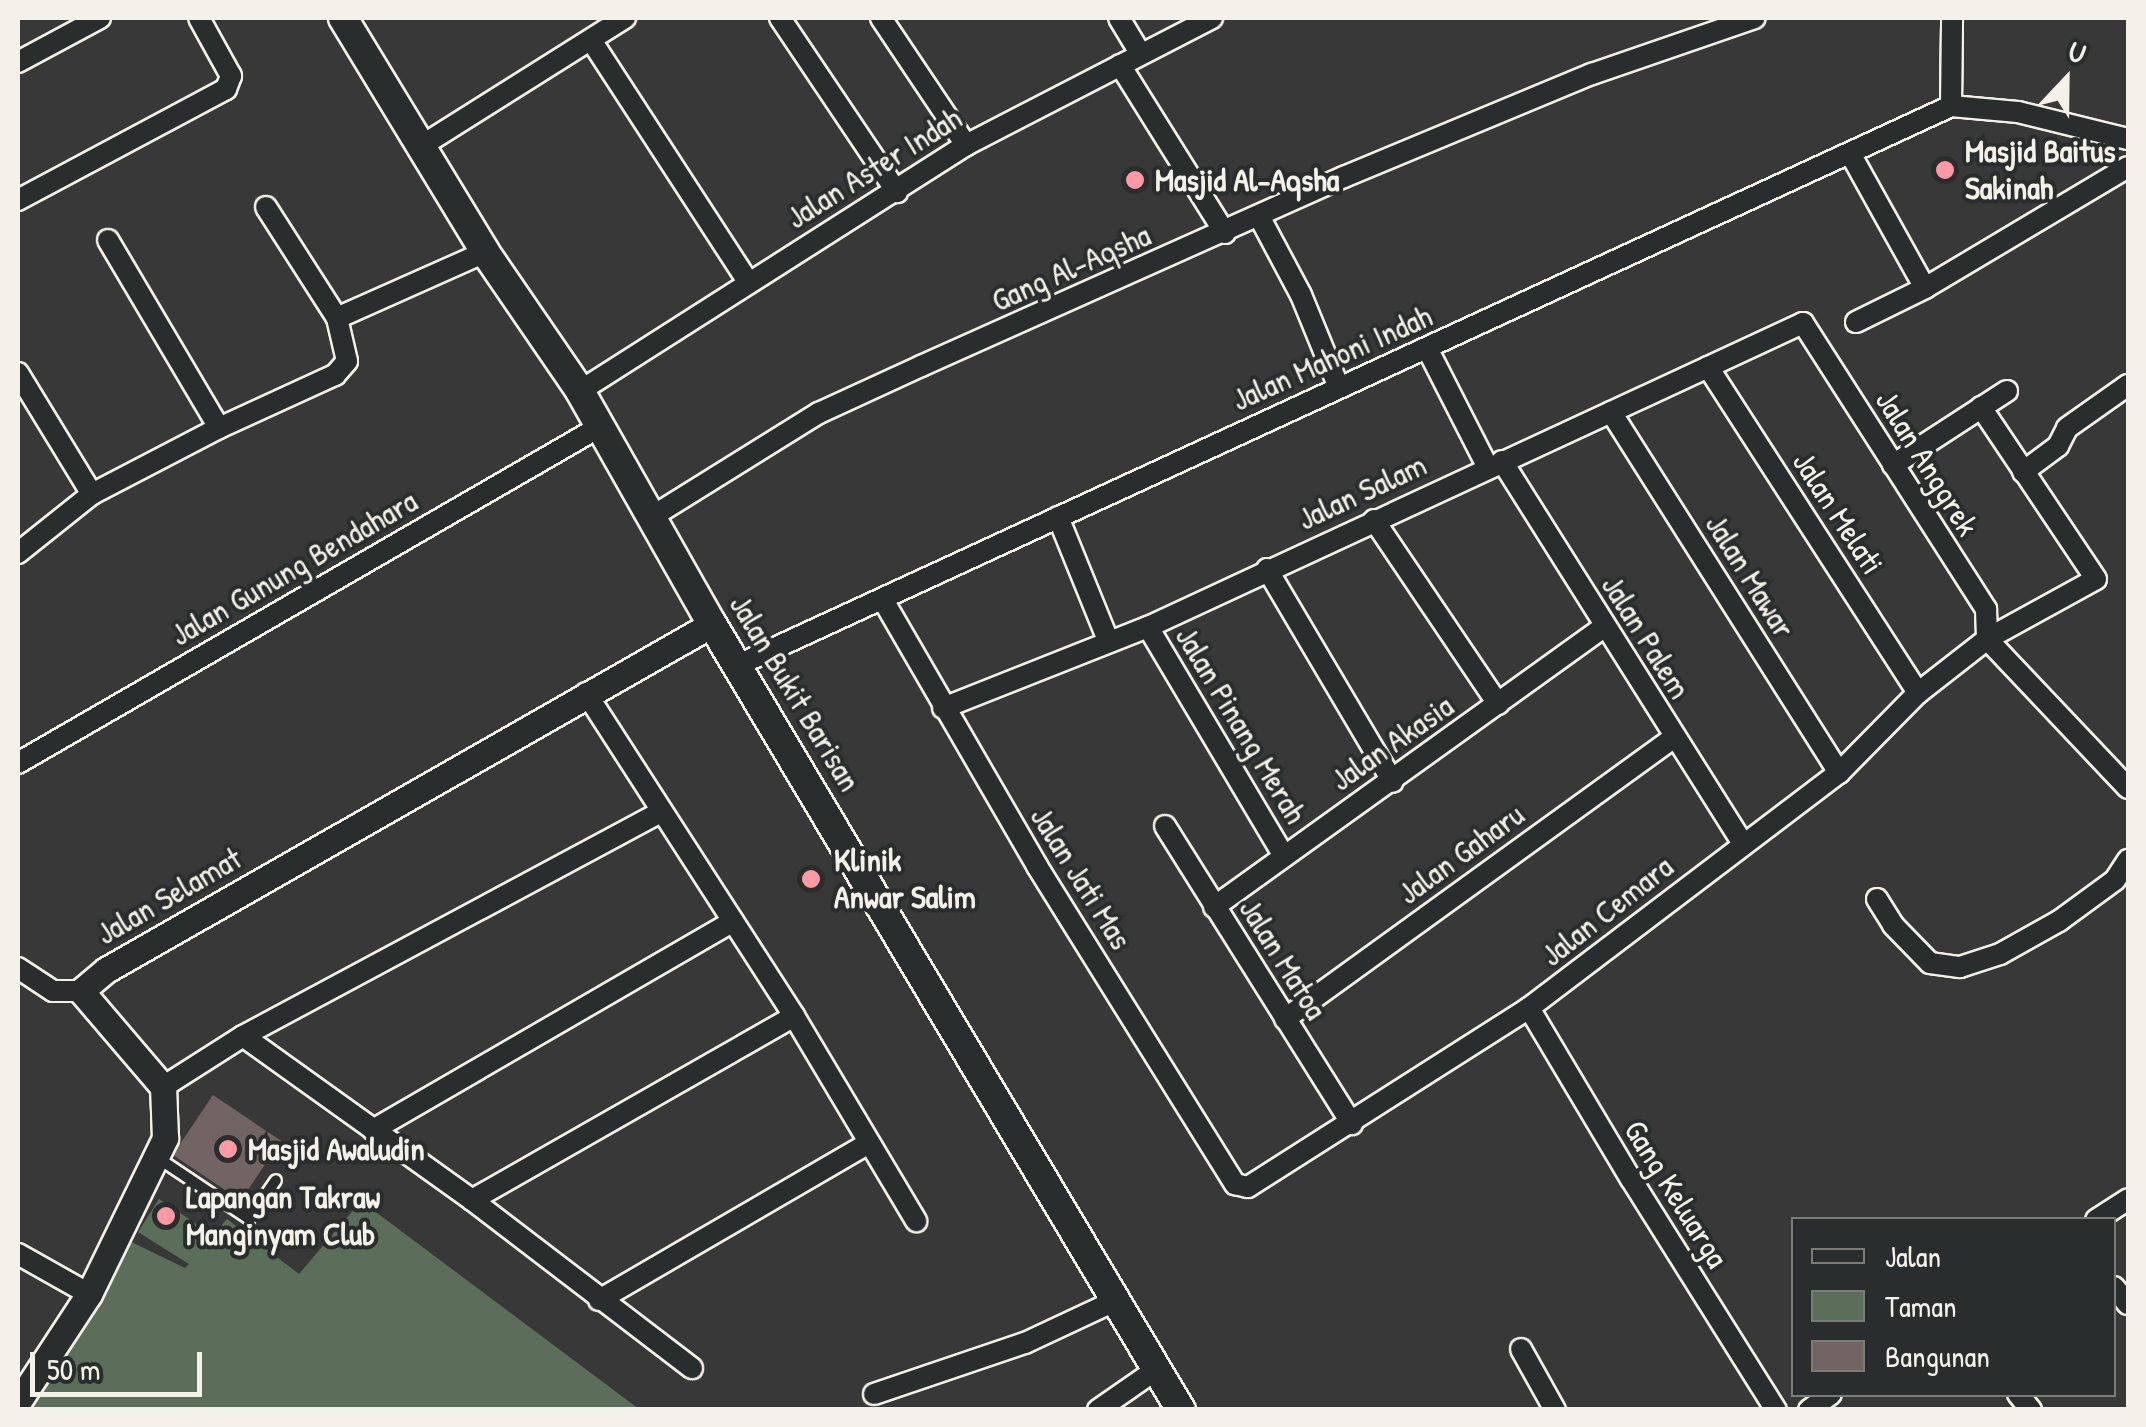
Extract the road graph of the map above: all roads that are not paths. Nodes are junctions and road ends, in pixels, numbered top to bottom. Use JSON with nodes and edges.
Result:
{"nodes":[{"id":1,"x":100,"y":18,"type":"edge"},
{"id":2,"x":199,"y":18,"type":"edge"},
{"id":3,"x":344,"y":18,"type":"edge"},
{"id":4,"x":625,"y":18,"type":"edge"},
{"id":5,"x":780,"y":18,"type":"edge"},
{"id":6,"x":881,"y":18,"type":"edge"},
{"id":7,"x":1119,"y":18,"type":"edge"},
{"id":8,"x":1212,"y":18,"type":"edge"},
{"id":9,"x":1755,"y":18,"type":"edge"},
{"id":10,"x":1952,"y":18,"type":"edge"},
{"id":11,"x":591,"y":40,"type":"junction"},
{"id":12,"x":1140,"y":53,"type":"junction"},
{"id":13,"x":18,"y":62,"type":"edge"},
{"id":14,"x":1120,"y":64,"type":"junction"},
{"id":15,"x":1951,"y":106,"type":"junction"},
{"id":16,"x":2128,"y":139,"type":"edge"},
{"id":17,"x":423,"y":145,"type":"junction"},
{"id":18,"x":966,"y":145,"type":"junction"},
{"id":19,"x":1850,"y":155,"type":"junction"},
{"id":20,"x":2128,"y":167,"type":"edge"},
{"id":21,"x":897,"y":192,"type":"junction"},
{"id":22,"x":18,"y":200,"type":"edge"},
{"id":23,"x":266,"y":207,"type":"dead end"},
{"id":24,"x":1260,"y":218,"type":"junction"},
{"id":25,"x":1225,"y":233,"type":"junction"},
{"id":26,"x":108,"y":240,"type":"dead end"},
{"id":27,"x":485,"y":252,"type":"junction"},
{"id":28,"x":748,"y":282,"type":"junction"},
{"id":29,"x":1925,"y":288,"type":"junction"},
{"id":30,"x":337,"y":318,"type":"junction"},
{"id":31,"x":1856,"y":322,"type":"dead end"},
{"id":32,"x":1803,"y":324,"type":"joint"},
{"id":33,"x":1428,"y":350,"type":"junction"},
{"id":34,"x":1708,"y":367,"type":"junction"},
{"id":35,"x":18,"y":373,"type":"edge"},
{"id":36,"x":1338,"y":385,"type":"junction"},
{"id":37,"x":2128,"y":385,"type":"edge"},
{"id":38,"x":580,"y":391,"type":"junction"},
{"id":39,"x":2007,"y":391,"type":"dead end"},
{"id":40,"x":1981,"y":407,"type":"junction"},
{"id":41,"x":1610,"y":412,"type":"junction"},
{"id":42,"x":600,"y":426,"type":"junction"},
{"id":43,"x":219,"y":428,"type":"junction"},
{"id":44,"x":1495,"y":464,"type":"junction"},
{"id":45,"x":1893,"y":465,"type":"junction"},
{"id":46,"x":2023,"y":472,"type":"junction"},
{"id":47,"x":92,"y":494,"type":"junction"},
{"id":48,"x":1058,"y":517,"type":"junction"},
{"id":49,"x":650,"y":518,"type":"junction"},
{"id":50,"x":1374,"y":520,"type":"junction"},
{"id":51,"x":18,"y":554,"type":"edge"},
{"id":52,"x":1268,"y":569,"type":"junction"},
{"id":53,"x":883,"y":600,"type":"junction"},
{"id":54,"x":712,"y":624,"type":"junction"},
{"id":55,"x":1148,"y":627,"type":"junction"},
{"id":56,"x":1604,"y":628,"type":"junction"},
{"id":57,"x":1988,"y":639,"type":"junction"},
{"id":58,"x":1108,"y":640,"type":"junction"},
{"id":59,"x":738,"y":665,"type":"junction"},
{"id":60,"x":586,"y":692,"type":"junction"},
{"id":61,"x":1918,"y":692,"type":"junction"},
{"id":62,"x":1498,"y":704,"type":"junction"},
{"id":63,"x":943,"y":708,"type":"junction"},
{"id":64,"x":1673,"y":738,"type":"junction"},
{"id":65,"x":18,"y":763,"type":"edge"},
{"id":66,"x":1838,"y":773,"type":"junction"},
{"id":67,"x":1393,"y":782,"type":"junction"},
{"id":68,"x":2128,"y":788,"type":"edge"},
{"id":69,"x":661,"y":812,"type":"junction"},
{"id":70,"x":1165,"y":826,"type":"dead end"},
{"id":71,"x":1743,"y":842,"type":"junction"},
{"id":72,"x":1283,"y":854,"type":"junction"},
{"id":73,"x":2128,"y":860,"type":"edge"},
{"id":74,"x":1877,"y":899,"type":"dead end"},
{"id":75,"x":1214,"y":907,"type":"junction"},
{"id":76,"x":732,"y":921,"type":"junction"},
{"id":77,"x":18,"y":968,"type":"edge"},
{"id":78,"x":81,"y":991,"type":"junction"},
{"id":79,"x":1529,"y":1008,"type":"junction"},
{"id":80,"x":794,"y":1016,"type":"junction"},
{"id":81,"x":1285,"y":1019,"type":"junction"},
{"id":82,"x":243,"y":1036,"type":"junction"},
{"id":83,"x":163,"y":1087,"type":"junction"},
{"id":84,"x":1352,"y":1124,"type":"junction"},
{"id":85,"x":373,"y":1130,"type":"junction"},
{"id":86,"x":870,"y":1143,"type":"junction"},
{"id":87,"x":157,"y":1157,"type":"junction"},
{"id":88,"x":276,"y":1180,"type":"dead end"},
{"id":89,"x":1236,"y":1184,"type":"joint"},
{"id":90,"x":2128,"y":1199,"type":"edge"},
{"id":91,"x":472,"y":1200,"type":"junction"},
{"id":92,"x":2101,"y":1217,"type":"edge"},
{"id":93,"x":916,"y":1222,"type":"dead end"},
{"id":94,"x":18,"y":1254,"type":"edge"},
{"id":95,"x":89,"y":1294,"type":"junction"},
{"id":96,"x":599,"y":1300,"type":"junction"},
{"id":97,"x":1117,"y":1300,"type":"junction"},
{"id":98,"x":1521,"y":1349,"type":"dead end"},
{"id":99,"x":692,"y":1368,"type":"dead end"},
{"id":100,"x":1157,"y":1369,"type":"junction"},
{"id":101,"x":874,"y":1394,"type":"dead end"},
{"id":102,"x":18,"y":1402,"type":"edge"},
{"id":103,"x":1098,"y":1410,"type":"edge"},
{"id":104,"x":1181,"y":1410,"type":"edge"},
{"id":105,"x":1555,"y":1410,"type":"edge"},
{"id":106,"x":1776,"y":1410,"type":"edge"}],
"edges":[{"from":1,"to":13,"type":"street"},
{"from":2,"to":22,"type":"street"},
{"from":3,"to":17,"type":"main road","name":"Jalan Bukit Barisan"},
{"from":4,"to":11,"type":"street"},
{"from":5,"to":21,"type":"street"},
{"from":6,"to":18,"type":"street"},
{"from":7,"to":12,"type":"street"},
{"from":8,"to":12,"type":"street","name":"Jalan Aster Indah"},
{"from":9,"to":24,"type":"street","name":"Gang Al-Aqsha"},
{"from":10,"to":15,"type":"street"},
{"from":11,"to":17,"type":"street"},
{"from":11,"to":28,"type":"street"},
{"from":12,"to":14,"type":"street","name":"Jalan Aster Indah"},
{"from":14,"to":18,"type":"street","name":"Jalan Aster Indah"},
{"from":14,"to":25,"type":"street"},
{"from":15,"to":16,"type":"street"},
{"from":15,"to":19,"type":"street","name":"Jalan Mahoni Indah"},
{"from":17,"to":27,"type":"main road","name":"Jalan Bukit Barisan"},
{"from":18,"to":21,"type":"street","name":"Jalan Aster Indah"},
{"from":19,"to":29,"type":"street"},
{"from":19,"to":33,"type":"street","name":"Jalan Mahoni Indah"},
{"from":20,"to":29,"type":"street"},
{"from":21,"to":28,"type":"street","name":"Jalan Aster Indah"},
{"from":23,"to":30,"type":"street"},
{"from":24,"to":25,"type":"street","name":"Gang Al-Aqsha"},
{"from":24,"to":36,"type":"street"},
{"from":25,"to":49,"type":"street","name":"Gang Al-Aqsha"},
{"from":26,"to":43,"type":"street"},
{"from":27,"to":30,"type":"street"},
{"from":27,"to":38,"type":"main road","name":"Jalan Bukit Barisan"},
{"from":28,"to":38,"type":"street","name":"Jalan Aster Indah"},
{"from":29,"to":31,"type":"street"},
{"from":30,"to":43,"type":"street"},
{"from":32,"to":34,"type":"street","name":"Jalan Salam"},
{"from":32,"to":45,"type":"street","name":"Jalan Anggrek"},
{"from":33,"to":36,"type":"street","name":"Jalan Mahoni Indah"},
{"from":33,"to":44,"type":"street","name":"Jalan Palem"},
{"from":34,"to":41,"type":"street","name":"Jalan Salam"},
{"from":34,"to":61,"type":"street","name":"Jalan Melati"},
{"from":35,"to":47,"type":"street"},
{"from":36,"to":48,"type":"street","name":"Jalan Mahoni Indah"},
{"from":37,"to":46,"type":"street"},
{"from":38,"to":42,"type":"main road","name":"Jalan Bukit Barisan"},
{"from":39,"to":40,"type":"street"},
{"from":40,"to":45,"type":"street"},
{"from":40,"to":46,"type":"street"},
{"from":41,"to":44,"type":"street","name":"Jalan Salam"},
{"from":41,"to":66,"type":"street","name":"Jalan Mawar"},
{"from":42,"to":49,"type":"main road","name":"Jalan Bukit Barisan"},
{"from":42,"to":65,"type":"street","name":"Jalan Gunung Bendahara"},
{"from":43,"to":47,"type":"street"},
{"from":44,"to":50,"type":"street","name":"Jalan Salam"},
{"from":44,"to":56,"type":"street","name":"Jalan Palem"},
{"from":45,"to":57,"type":"street","name":"Jalan Anggrek"},
{"from":46,"to":57,"type":"street","name":"Jalan Cemara"},
{"from":47,"to":51,"type":"street"},
{"from":48,"to":53,"type":"street","name":"Jalan Mahoni Indah"},
{"from":48,"to":58,"type":"street"},
{"from":49,"to":54,"type":"main road","name":"Jalan Bukit Barisan"},
{"from":50,"to":52,"type":"street","name":"Jalan Salam"},
{"from":50,"to":62,"type":"street"},
{"from":52,"to":55,"type":"street","name":"Jalan Salam"},
{"from":52,"to":67,"type":"street"},
{"from":53,"to":59,"type":"street","name":"Jalan Mahoni Indah"},
{"from":53,"to":63,"type":"street","name":"Jalan Jati Mas"},
{"from":54,"to":59,"type":"main road","name":"Jalan Bukit Barisan"},
{"from":54,"to":60,"type":"street","name":"Jalan Selamat"},
{"from":55,"to":58,"type":"street","name":"Jalan Salam"},
{"from":55,"to":72,"type":"street","name":"Jalan Pinang Merah"},
{"from":56,"to":62,"type":"street","name":"Jalan Akasia"},
{"from":56,"to":64,"type":"street","name":"Jalan Palem"},
{"from":57,"to":61,"type":"street","name":"Jalan Cemara"},
{"from":57,"to":68,"type":"street"},
{"from":58,"to":63,"type":"street","name":"Jalan Salam"},
{"from":59,"to":97,"type":"main road","name":"Jalan Bukit Barisan"},
{"from":60,"to":69,"type":"street"},
{"from":60,"to":78,"type":"street","name":"Jalan Selamat"},
{"from":61,"to":66,"type":"street","name":"Jalan Cemara"},
{"from":62,"to":67,"type":"street","name":"Jalan Akasia"},
{"from":63,"to":89,"type":"street","name":"Jalan Jati Mas"},
{"from":64,"to":71,"type":"street","name":"Jalan Palem"},
{"from":64,"to":81,"type":"street","name":"Jalan Gaharu"},
{"from":66,"to":71,"type":"street","name":"Jalan Cemara"},
{"from":67,"to":72,"type":"street","name":"Jalan Akasia"},
{"from":69,"to":76,"type":"street"},
{"from":69,"to":82,"type":"street"},
{"from":70,"to":75,"type":"street","name":"Jalan Matoa"},
{"from":71,"to":79,"type":"street","name":"Jalan Cemara"},
{"from":72,"to":75,"type":"street","name":"Jalan Akasia"},
{"from":73,"to":74,"type":"street"},
{"from":75,"to":81,"type":"street","name":"Jalan Matoa"},
{"from":76,"to":80,"type":"street"},
{"from":76,"to":85,"type":"street"},
{"from":77,"to":78,"type":"street"},
{"from":78,"to":83,"type":"street","name":"Jalan Selamat"},
{"from":79,"to":84,"type":"street","name":"Jalan Cemara"},
{"from":79,"to":106,"type":"street","name":"Gang Keluarga"},
{"from":80,"to":86,"type":"street"},
{"from":80,"to":91,"type":"street"},
{"from":81,"to":84,"type":"street","name":"Jalan Matoa"},
{"from":82,"to":83,"type":"street"},
{"from":82,"to":85,"type":"street"},
{"from":83,"to":87,"type":"street"},
{"from":84,"to":89,"type":"street","name":"Jalan Cemara"},
{"from":85,"to":91,"type":"street"},
{"from":86,"to":93,"type":"street"},
{"from":86,"to":96,"type":"street"},
{"from":87,"to":88,"type":"lane"},
{"from":87,"to":95,"type":"street"},
{"from":90,"to":92,"type":"street"},
{"from":91,"to":96,"type":"street"},
{"from":94,"to":95,"type":"street"},
{"from":95,"to":102,"type":"street"},
{"from":96,"to":99,"type":"street"},
{"from":97,"to":100,"type":"main road","name":"Jalan Bukit Barisan"},
{"from":97,"to":101,"type":"street"},
{"from":98,"to":105,"type":"street"},
{"from":100,"to":103,"type":"street"},
{"from":100,"to":104,"type":"main road","name":"Jalan Bukit Barisan"}]}
